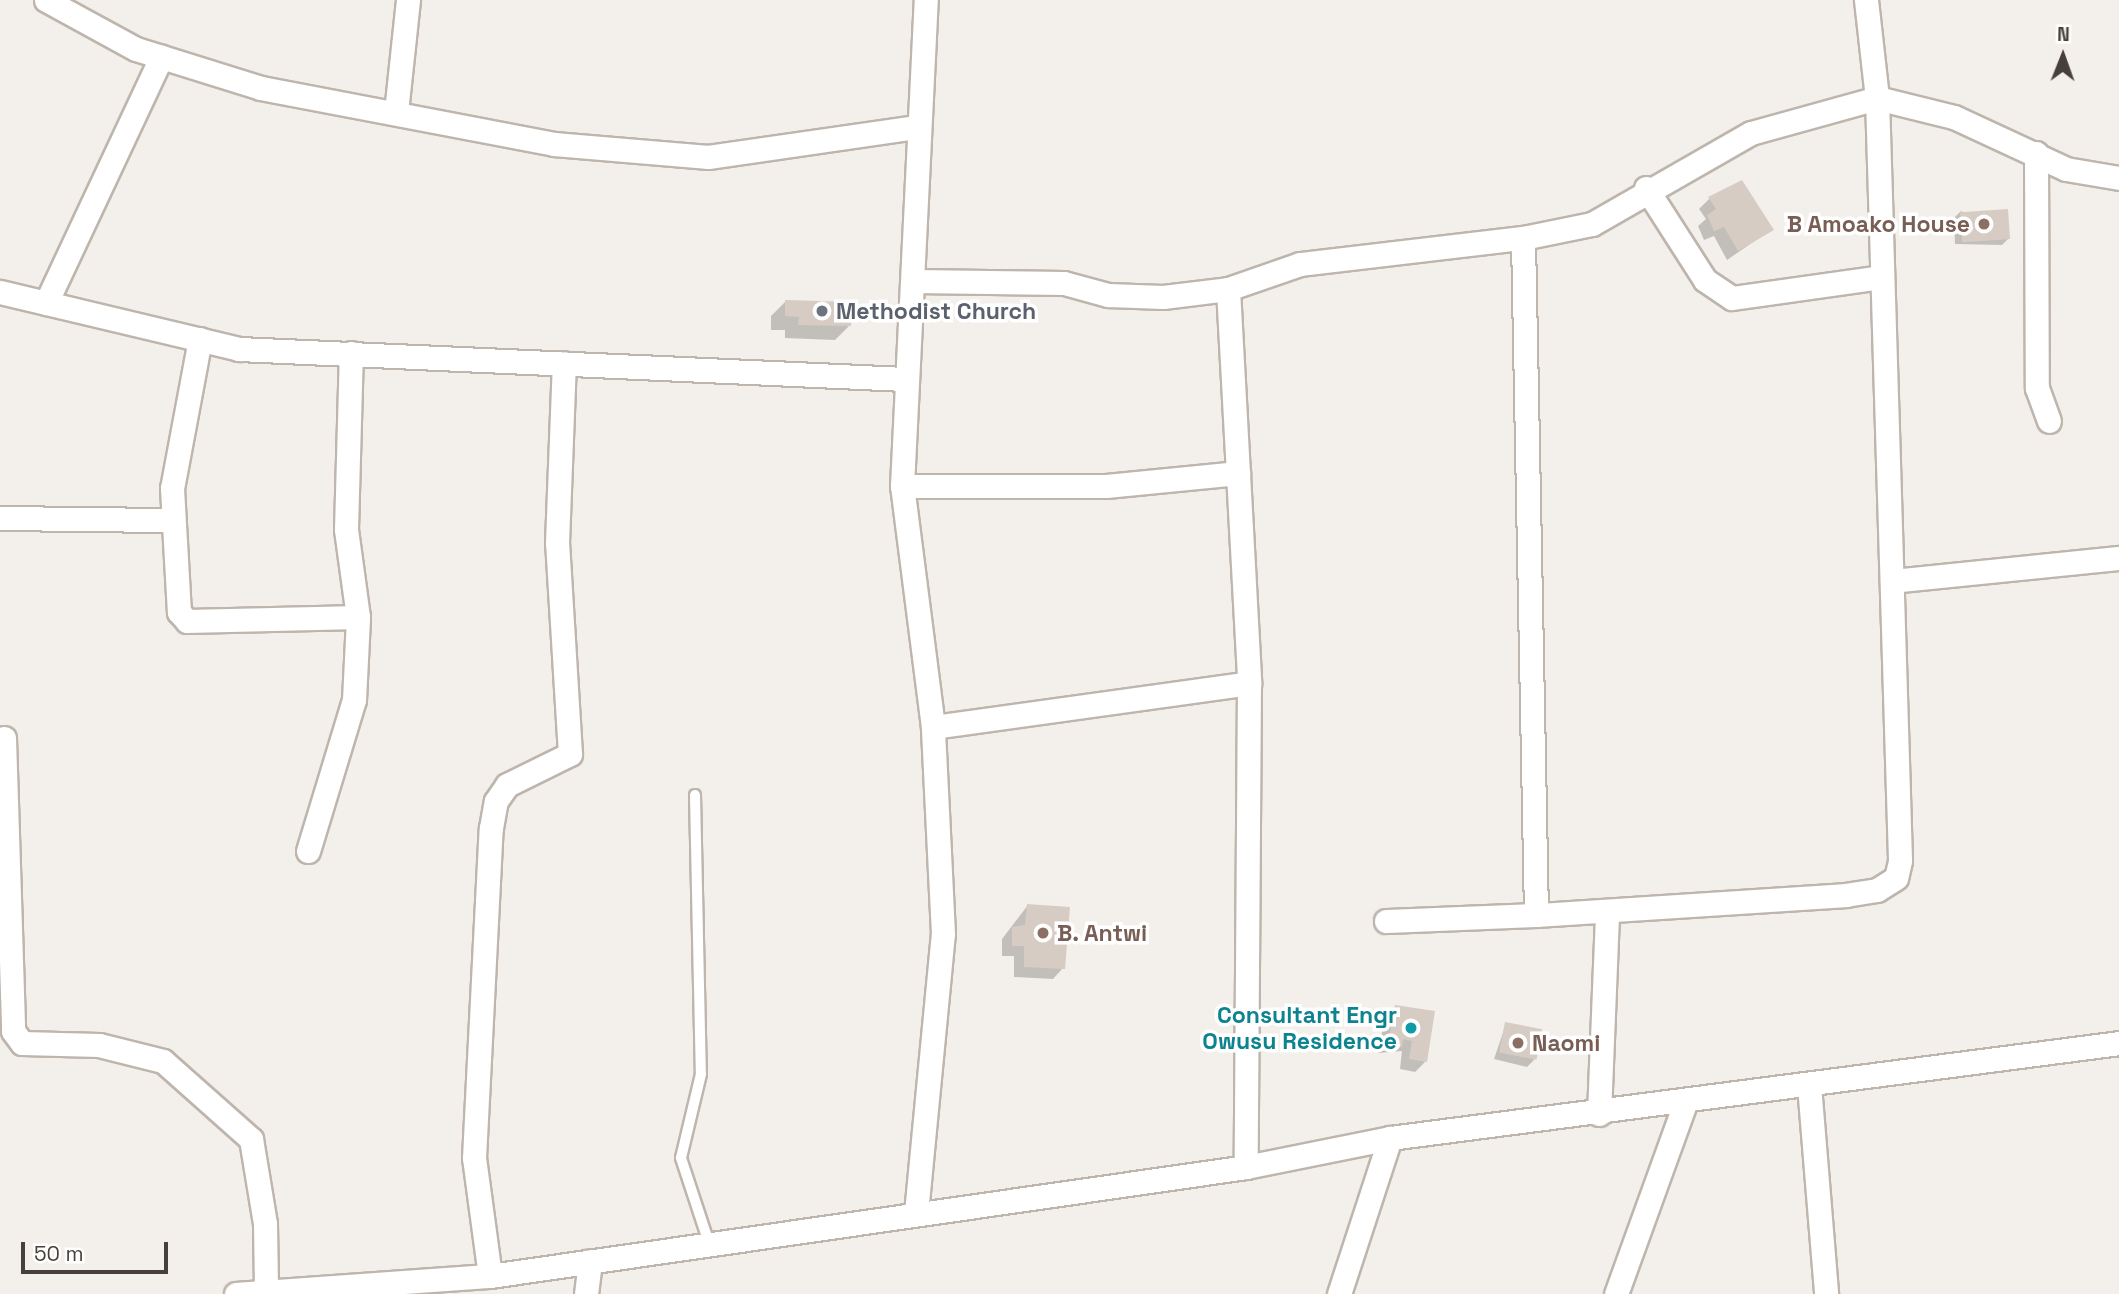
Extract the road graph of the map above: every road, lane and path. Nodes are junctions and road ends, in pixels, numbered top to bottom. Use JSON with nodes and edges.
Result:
{"nodes":[{"id":1,"x":46,"y":0,"type":"edge"},
{"id":2,"x":408,"y":0,"type":"edge"},
{"id":3,"x":926,"y":0,"type":"edge"},
{"id":4,"x":1866,"y":0,"type":"edge"},
{"id":5,"x":161,"y":57,"type":"junction"},
{"id":6,"x":1877,"y":98,"type":"junction"},
{"id":7,"x":396,"y":112,"type":"junction"},
{"id":8,"x":916,"y":127,"type":"junction"},
{"id":9,"x":2036,"y":153,"type":"junction"},
{"id":10,"x":2119,"y":178,"type":"edge"},
{"id":11,"x":1646,"y":188,"type":"junction"},
{"id":12,"x":1523,"y":238,"type":"junction"},
{"id":13,"x":1882,"y":276,"type":"junction"},
{"id":14,"x":915,"y":281,"type":"junction"},
{"id":15,"x":1228,"y":289,"type":"junction"},
{"id":16,"x":0,"y":292,"type":"edge"},
{"id":17,"x":46,"y":303,"type":"junction"},
{"id":18,"x":201,"y":339,"type":"junction"},
{"id":19,"x":351,"y":352,"type":"junction"},
{"id":20,"x":564,"y":363,"type":"junction"},
{"id":21,"x":904,"y":379,"type":"junction"},
{"id":22,"x":2049,"y":421,"type":"dead end"},
{"id":23,"x":1238,"y":473,"type":"junction"},
{"id":24,"x":902,"y":486,"type":"junction"},
{"id":25,"x":0,"y":518,"type":"edge"},
{"id":26,"x":170,"y":520,"type":"junction"},
{"id":27,"x":2119,"y":558,"type":"edge"},
{"id":28,"x":1892,"y":581,"type":"junction"},
{"id":29,"x":358,"y":617,"type":"junction"},
{"id":30,"x":1249,"y":683,"type":"junction"},
{"id":31,"x":933,"y":727,"type":"junction"},
{"id":32,"x":4,"y":738,"type":"dead end"},
{"id":33,"x":695,"y":795,"type":"dead end"},
{"id":34,"x":308,"y":851,"type":"dead end"},
{"id":35,"x":1607,"y":913,"type":"junction"},
{"id":36,"x":1536,"y":915,"type":"junction"},
{"id":37,"x":1386,"y":921,"type":"dead end"},
{"id":38,"x":2119,"y":1043,"type":"edge"},
{"id":39,"x":1809,"y":1085,"type":"junction"},
{"id":40,"x":1686,"y":1101,"type":"junction"},
{"id":41,"x":1599,"y":1114,"type":"junction"},
{"id":42,"x":1390,"y":1138,"type":"junction"},
{"id":43,"x":1246,"y":1167,"type":"junction"},
{"id":44,"x":916,"y":1213,"type":"junction"},
{"id":45,"x":709,"y":1243,"type":"junction"},
{"id":46,"x":590,"y":1261,"type":"junction"},
{"id":47,"x":490,"y":1276,"type":"junction"},
{"id":48,"x":266,"y":1289,"type":"junction"},
{"id":49,"x":236,"y":1294,"type":"edge"},
{"id":50,"x":586,"y":1294,"type":"edge"},
{"id":51,"x":1339,"y":1294,"type":"edge"},
{"id":52,"x":1616,"y":1294,"type":"edge"},
{"id":53,"x":1825,"y":1294,"type":"edge"}],
"edges":[{"from":1,"to":5,"type":"street"},
{"from":2,"to":7,"type":"street"},
{"from":3,"to":8,"type":"street"},
{"from":4,"to":6,"type":"street"},
{"from":5,"to":7,"type":"street"},
{"from":5,"to":17,"type":"street"},
{"from":6,"to":9,"type":"street"},
{"from":6,"to":11,"type":"street"},
{"from":6,"to":13,"type":"street"},
{"from":7,"to":8,"type":"street"},
{"from":8,"to":14,"type":"street"},
{"from":9,"to":10,"type":"street"},
{"from":9,"to":22,"type":"street"},
{"from":11,"to":12,"type":"street"},
{"from":11,"to":13,"type":"street"},
{"from":12,"to":15,"type":"street"},
{"from":12,"to":36,"type":"street"},
{"from":13,"to":28,"type":"street"},
{"from":14,"to":15,"type":"street"},
{"from":14,"to":21,"type":"street"},
{"from":15,"to":23,"type":"street"},
{"from":16,"to":17,"type":"street"},
{"from":17,"to":18,"type":"street"},
{"from":18,"to":19,"type":"street"},
{"from":18,"to":26,"type":"street"},
{"from":19,"to":20,"type":"street"},
{"from":19,"to":29,"type":"street"},
{"from":20,"to":21,"type":"street"},
{"from":20,"to":47,"type":"street"},
{"from":21,"to":24,"type":"street"},
{"from":23,"to":24,"type":"street"},
{"from":23,"to":30,"type":"street"},
{"from":24,"to":31,"type":"street"},
{"from":25,"to":26,"type":"street"},
{"from":26,"to":29,"type":"street"},
{"from":27,"to":28,"type":"street"},
{"from":28,"to":35,"type":"street"},
{"from":29,"to":34,"type":"street"},
{"from":30,"to":31,"type":"street"},
{"from":30,"to":43,"type":"street"},
{"from":31,"to":44,"type":"street"},
{"from":32,"to":48,"type":"street"},
{"from":33,"to":45,"type":"lane"},
{"from":35,"to":36,"type":"street"},
{"from":35,"to":41,"type":"street"},
{"from":36,"to":37,"type":"street"},
{"from":38,"to":39,"type":"street"},
{"from":39,"to":40,"type":"street"},
{"from":39,"to":53,"type":"street"},
{"from":40,"to":41,"type":"street"},
{"from":40,"to":52,"type":"street"},
{"from":41,"to":42,"type":"street"},
{"from":42,"to":43,"type":"street"},
{"from":42,"to":51,"type":"street"},
{"from":43,"to":44,"type":"street"},
{"from":44,"to":45,"type":"street"},
{"from":45,"to":46,"type":"street"},
{"from":46,"to":47,"type":"street"},
{"from":46,"to":50,"type":"street"},
{"from":47,"to":48,"type":"street"},
{"from":48,"to":49,"type":"street"}]}
